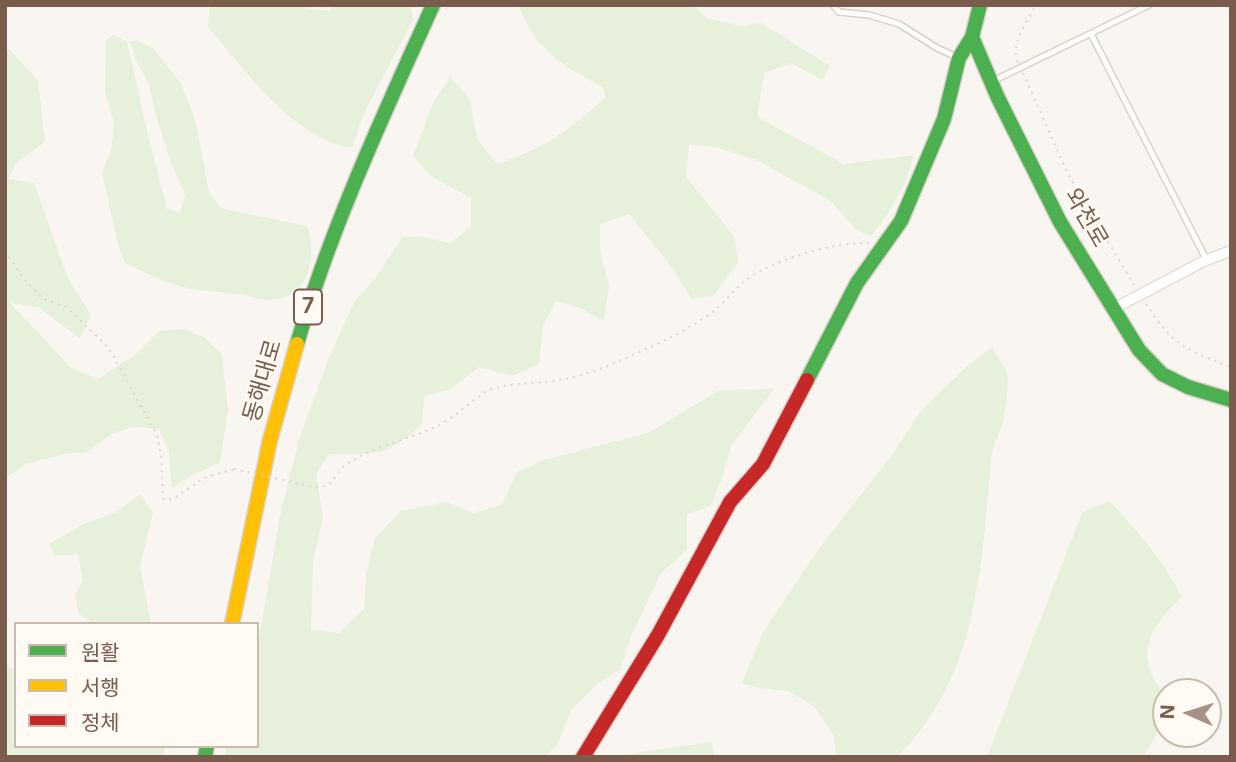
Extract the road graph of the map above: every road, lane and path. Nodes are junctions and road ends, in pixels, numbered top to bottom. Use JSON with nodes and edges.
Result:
{"nodes":[{"id":1,"x":433,"y":5,"type":"edge"},
{"id":2,"x":833,"y":5,"type":"edge"},
{"id":3,"x":979,"y":5,"type":"edge"},
{"id":4,"x":1036,"y":5,"type":"edge"},
{"id":5,"x":1149,"y":5,"type":"edge"},
{"id":6,"x":1091,"y":34,"type":"junction"},
{"id":7,"x":972,"y":37,"type":"junction"},
{"id":8,"x":959,"y":58,"type":"junction"},
{"id":9,"x":1020,"y":68,"type":"junction"},
{"id":10,"x":991,"y":82,"type":"junction"},
{"id":11,"x":883,"y":244,"type":"junction"},
{"id":12,"x":5,"y":251,"type":"edge"},
{"id":13,"x":1231,"y":251,"type":"edge"},
{"id":14,"x":1206,"y":260,"type":"junction"},
{"id":15,"x":1140,"y":295,"type":"junction"},
{"id":16,"x":1113,"y":309,"type":"junction"},
{"id":17,"x":1231,"y":367,"type":"edge"},
{"id":18,"x":1231,"y":400,"type":"edge"},
{"id":19,"x":232,"y":622,"type":"edge"},
{"id":20,"x":583,"y":757,"type":"edge"}],
"edges":[{"from":1,"to":19,"type":"street","name":"동해대로","number":"7"},
{"from":2,"to":8,"type":"lane"},
{"from":3,"to":7,"type":"street"},
{"from":4,"to":9,"type":"path"},
{"from":5,"to":6,"type":"lane"},
{"from":6,"to":9,"type":"lane"},
{"from":6,"to":14,"type":"lane"},
{"from":7,"to":8,"type":"street"},
{"from":7,"to":10,"type":"street","name":"와천로"},
{"from":8,"to":11,"type":"street"},
{"from":9,"to":10,"type":"lane"},
{"from":9,"to":15,"type":"path"},
{"from":10,"to":16,"type":"street","name":"와천로"},
{"from":11,"to":12,"type":"path","bridge":true},
{"from":11,"to":20,"type":"street"},
{"from":13,"to":14,"type":"street"},
{"from":14,"to":15,"type":"street"},
{"from":15,"to":16,"type":"street"},
{"from":15,"to":17,"type":"path"},
{"from":16,"to":18,"type":"street","name":"와천로"}]}
